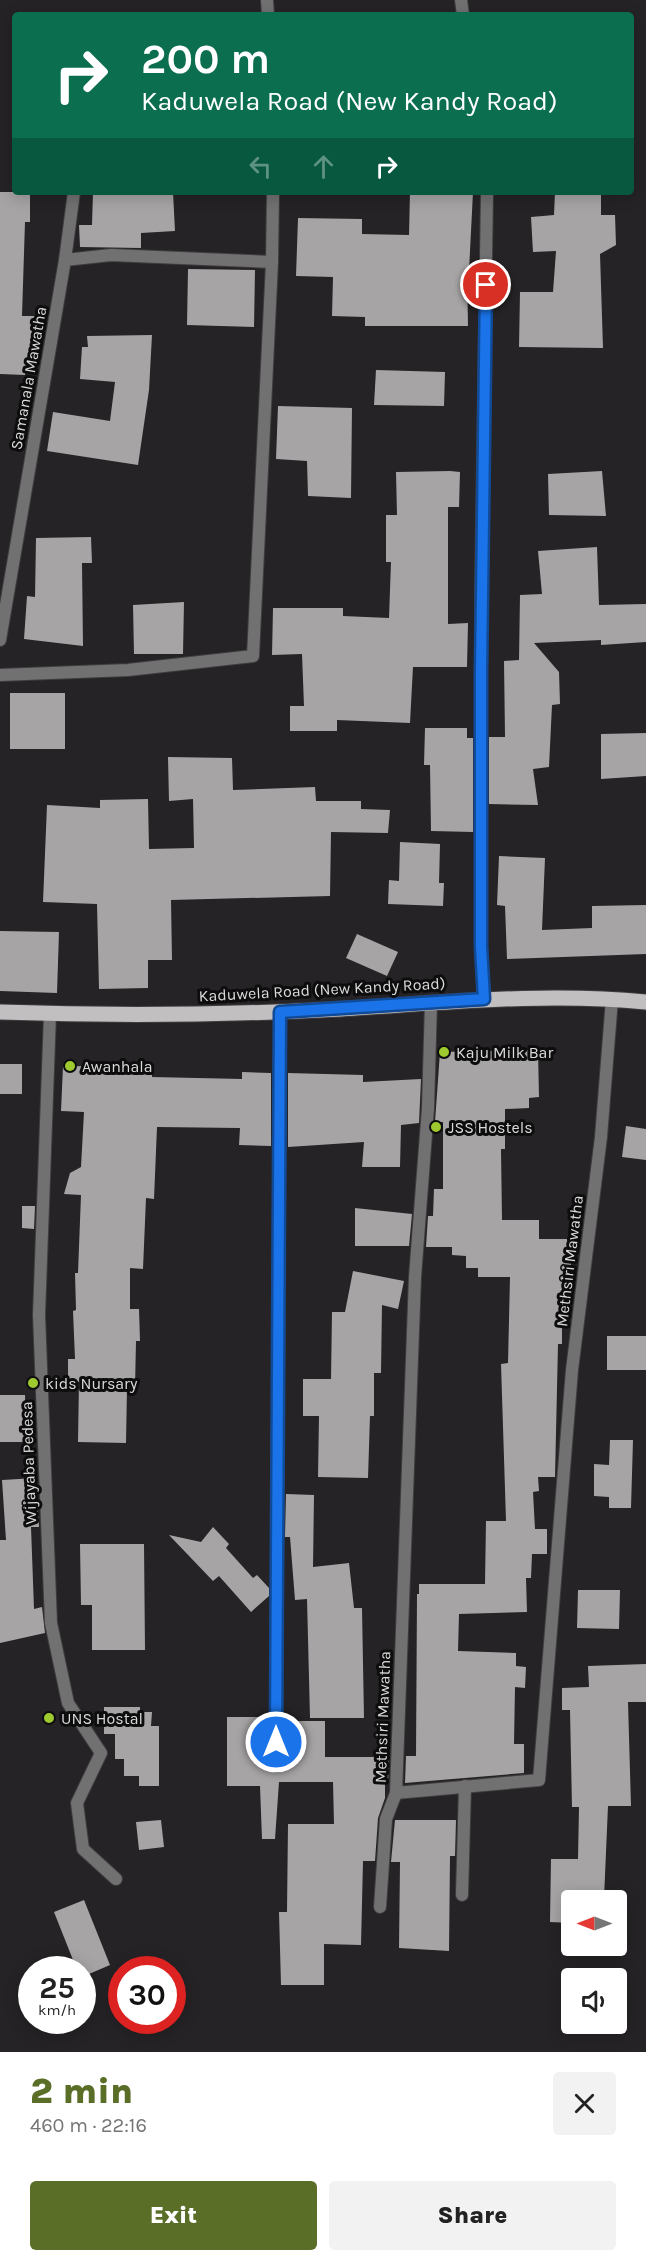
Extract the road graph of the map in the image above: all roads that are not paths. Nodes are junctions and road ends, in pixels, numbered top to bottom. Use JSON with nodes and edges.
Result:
{"nodes":[{"id":1,"x":74,"y":195,"type":"edge"},
{"id":2,"x":273,"y":195,"type":"edge"},
{"id":3,"x":487,"y":195,"type":"edge"},
{"id":4,"x":65,"y":260,"type":"junction"},
{"id":5,"x":272,"y":261,"type":"junction"},
{"id":6,"x":0,"y":640,"type":"edge"},
{"id":7,"x":0,"y":675,"type":"edge"},
{"id":8,"x":484,"y":999,"type":"junction"},
{"id":9,"x":612,"y":999,"type":"junction"},
{"id":10,"x":431,"y":1002,"type":"junction"},
{"id":11,"x":646,"y":1002,"type":"edge"},
{"id":12,"x":0,"y":1012,"type":"edge"},
{"id":13,"x":280,"y":1012,"type":"junction"},
{"id":14,"x":50,"y":1014,"type":"junction"},
{"id":15,"x":276,"y":1765,"type":"dead end"},
{"id":16,"x":465,"y":1786,"type":"junction"},
{"id":17,"x":396,"y":1793,"type":"junction"},
{"id":18,"x":116,"y":1879,"type":"dead end"},
{"id":19,"x":462,"y":1895,"type":"dead end"},
{"id":20,"x":380,"y":1907,"type":"dead end"}],
"edges":[{"from":1,"to":4,"type":"street","name":"Samanala Mawatha"},
{"from":2,"to":5,"type":"street"},
{"from":3,"to":8,"type":"street"},
{"from":4,"to":5,"type":"street"},
{"from":4,"to":6,"type":"street","name":"Samanala Mawatha"},
{"from":5,"to":7,"type":"street"},
{"from":8,"to":9,"type":"main road","name":"Kaduwela Road (New Kandy Road)"},
{"from":8,"to":10,"type":"main road","name":"Kaduwela Road (New Kandy Road)"},
{"from":9,"to":11,"type":"main road","name":"Kaduwela Road (New Kandy Road)"},
{"from":9,"to":16,"type":"street","name":"Methsiri Mawatha"},
{"from":10,"to":13,"type":"main road","name":"Kaduwela Road (New Kandy Road)"},
{"from":10,"to":17,"type":"street","name":"Methsiri Mawatha"},
{"from":12,"to":14,"type":"main road","name":"Kaduwela Road (New Kandy Road)"},
{"from":13,"to":14,"type":"main road","name":"Kaduwela Road (New Kandy Road)"},
{"from":13,"to":15,"type":"street"},
{"from":14,"to":18,"type":"street","name":"Wijayaba Pedesa"},
{"from":16,"to":17,"type":"street","name":"Methsiri Mawatha"},
{"from":16,"to":19,"type":"street"},
{"from":17,"to":20,"type":"street"}]}
